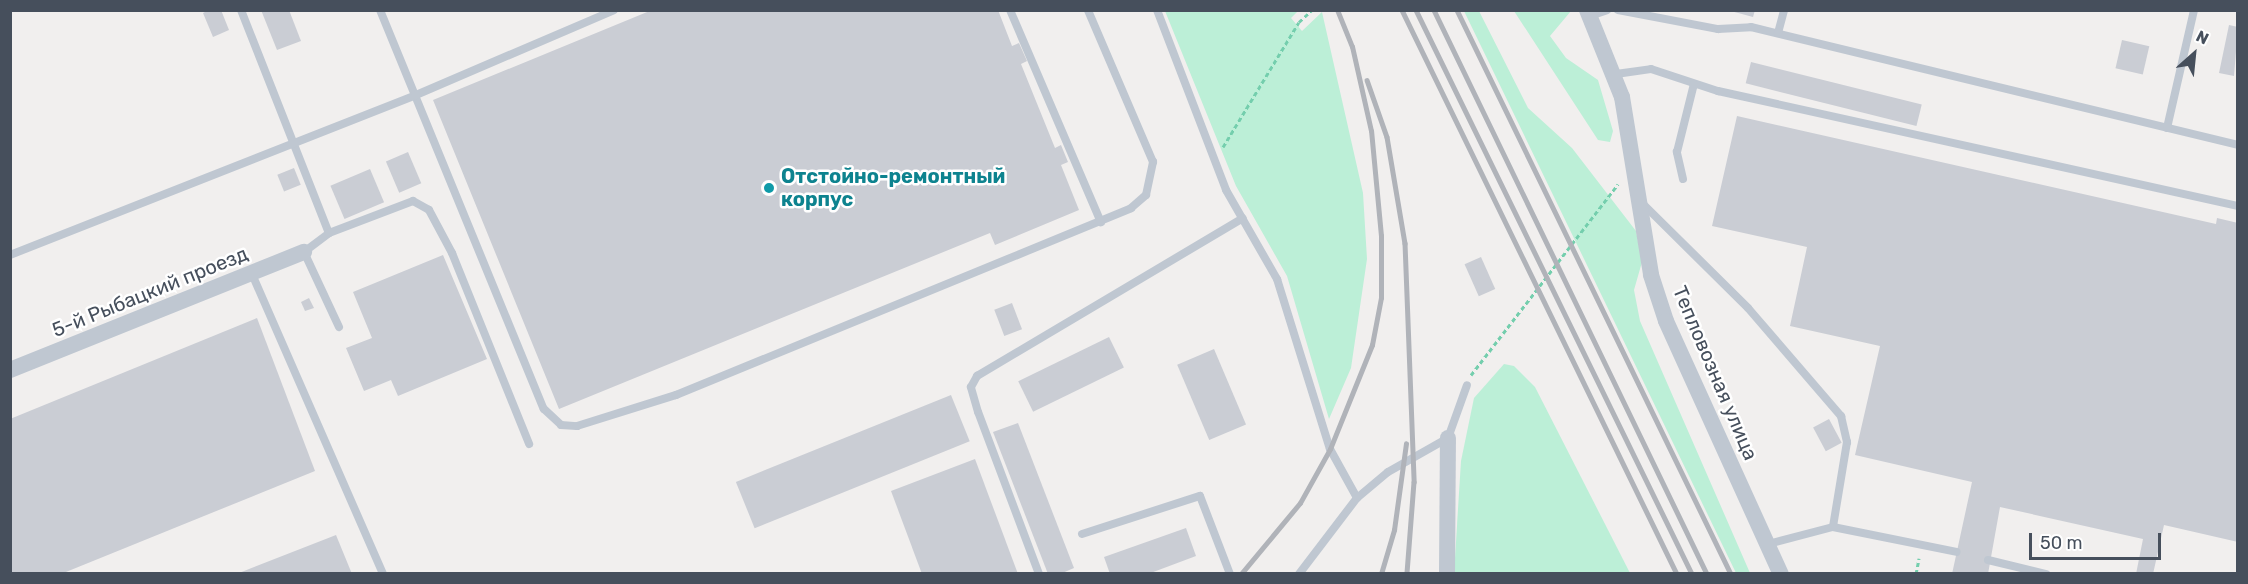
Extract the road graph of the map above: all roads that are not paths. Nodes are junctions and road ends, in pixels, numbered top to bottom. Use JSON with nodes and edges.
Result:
{"nodes":[{"id":1,"x":241,"y":10,"type":"edge"},
{"id":2,"x":380,"y":10,"type":"edge"},
{"id":3,"x":614,"y":10,"type":"edge"},
{"id":4,"x":1010,"y":10,"type":"edge"},
{"id":5,"x":1088,"y":10,"type":"edge"},
{"id":6,"x":1157,"y":10,"type":"edge"},
{"id":7,"x":1607,"y":10,"type":"edge"},
{"id":8,"x":1618,"y":10,"type":"edge"},
{"id":9,"x":1784,"y":10,"type":"edge"},
{"id":10,"x":2194,"y":10,"type":"edge"},
{"id":11,"x":1589,"y":14,"type":"edge"},
{"id":12,"x":1778,"y":33,"type":"junction"},
{"id":13,"x":1616,"y":74,"type":"junction"},
{"id":14,"x":1694,"y":84,"type":"junction"},
{"id":15,"x":416,"y":95,"type":"junction"},
{"id":16,"x":2167,"y":128,"type":"junction"},
{"id":17,"x":293,"y":141,"type":"junction"},
{"id":18,"x":2238,"y":145,"type":"edge"},
{"id":19,"x":1683,"y":179,"type":"dead end"},
{"id":20,"x":1638,"y":199,"type":"junction"},
{"id":21,"x":2238,"y":206,"type":"edge"},
{"id":22,"x":1243,"y":218,"type":"junction"},
{"id":23,"x":1101,"y":222,"type":"junction"},
{"id":24,"x":329,"y":233,"type":"junction"},
{"id":25,"x":304,"y":252,"type":"junction"},
{"id":26,"x":12,"y":253,"type":"edge"},
{"id":27,"x":252,"y":274,"type":"junction"},
{"id":28,"x":339,"y":327,"type":"dead end"},
{"id":29,"x":10,"y":370,"type":"edge"},
{"id":30,"x":1467,"y":385,"type":"dead end"},
{"id":31,"x":1448,"y":438,"type":"junction"},
{"id":32,"x":529,"y":444,"type":"dead end"},
{"id":33,"x":1357,"y":498,"type":"junction"},
{"id":34,"x":1833,"y":527,"type":"junction"},
{"id":35,"x":1082,"y":534,"type":"dead end"},
{"id":36,"x":1768,"y":544,"type":"junction"},
{"id":37,"x":1957,"y":552,"type":"dead end"},
{"id":38,"x":1988,"y":560,"type":"dead end"},
{"id":39,"x":383,"y":573,"type":"edge"},
{"id":40,"x":1039,"y":573,"type":"edge"},
{"id":41,"x":1230,"y":573,"type":"edge"},
{"id":42,"x":1299,"y":573,"type":"edge"},
{"id":43,"x":1447,"y":573,"type":"edge"},
{"id":44,"x":1781,"y":573,"type":"edge"},
{"id":45,"x":2046,"y":573,"type":"edge"}],
"edges":[{"from":1,"to":17,"type":"lane"},
{"from":2,"to":15,"type":"lane"},
{"from":3,"to":15,"type":"lane"},
{"from":4,"to":23,"type":"lane"},
{"from":5,"to":23,"type":"lane"},
{"from":6,"to":22,"type":"lane"},
{"from":7,"to":11,"type":"lane"},
{"from":8,"to":12,"type":"lane"},
{"from":9,"to":12,"type":"lane"},
{"from":10,"to":16,"type":"lane"},
{"from":11,"to":13,"type":"street","name":"Тепловозная улица"},
{"from":12,"to":16,"type":"lane"},
{"from":13,"to":14,"type":"lane"},
{"from":13,"to":20,"type":"street","name":"Тепловозная улица"},
{"from":14,"to":19,"type":"lane"},
{"from":14,"to":21,"type":"lane"},
{"from":15,"to":17,"type":"lane"},
{"from":15,"to":23,"type":"lane"},
{"from":16,"to":18,"type":"lane"},
{"from":17,"to":24,"type":"lane"},
{"from":17,"to":26,"type":"lane"},
{"from":20,"to":34,"type":"lane"},
{"from":20,"to":36,"type":"street","name":"Тепловозная улица"},
{"from":22,"to":33,"type":"lane"},
{"from":22,"to":40,"type":"lane"},
{"from":24,"to":25,"type":"lane"},
{"from":24,"to":32,"type":"lane"},
{"from":25,"to":27,"type":"street","name":"5-й Рыбацкий проезд"},
{"from":25,"to":28,"type":"lane"},
{"from":27,"to":29,"type":"street","name":"5-й Рыбацкий проезд"},
{"from":27,"to":39,"type":"lane"},
{"from":30,"to":31,"type":"lane"},
{"from":31,"to":33,"type":"lane"},
{"from":31,"to":43,"type":"street"},
{"from":33,"to":42,"type":"lane"},
{"from":34,"to":36,"type":"lane"},
{"from":34,"to":37,"type":"lane"},
{"from":35,"to":41,"type":"lane"},
{"from":36,"to":44,"type":"street","name":"Тепловозная улица"},
{"from":38,"to":45,"type":"lane"}]}
